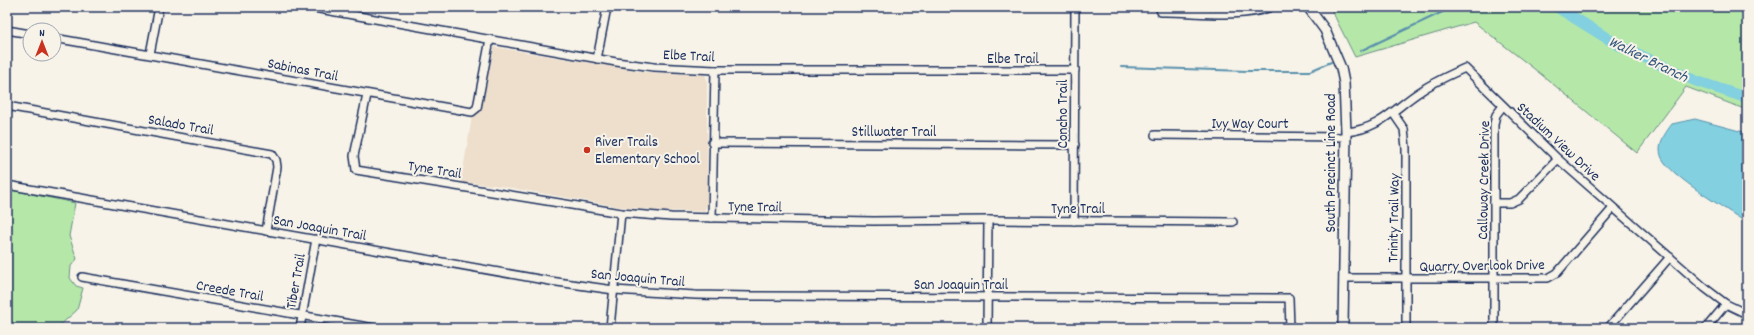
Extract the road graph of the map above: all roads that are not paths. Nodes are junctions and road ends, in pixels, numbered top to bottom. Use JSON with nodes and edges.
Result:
{"nodes":[{"id":1,"x":159,"y":7,"type":"edge"},
{"id":2,"x":308,"y":7,"type":"edge"},
{"id":3,"x":607,"y":7,"type":"edge"},
{"id":4,"x":1075,"y":7,"type":"edge"},
{"id":5,"x":1270,"y":7,"type":"edge"},
{"id":6,"x":1308,"y":7,"type":"edge"},
{"id":7,"x":1159,"y":8,"type":"edge"},
{"id":8,"x":7,"y":30,"type":"edge"},
{"id":9,"x":22,"y":33,"type":"edge"},
{"id":10,"x":62,"y":39,"type":"edge"},
{"id":11,"x":490,"y":39,"type":"junction"},
{"id":12,"x":150,"y":54,"type":"junction"},
{"id":13,"x":597,"y":59,"type":"junction"},
{"id":14,"x":715,"y":70,"type":"junction"},
{"id":15,"x":1075,"y":70,"type":"junction"},
{"id":16,"x":367,"y":95,"type":"junction"},
{"id":17,"x":7,"y":106,"type":"edge"},
{"id":18,"x":1503,"y":106,"type":"junction"},
{"id":19,"x":1393,"y":113,"type":"junction"},
{"id":20,"x":1346,"y":134,"type":"junction"},
{"id":21,"x":1154,"y":135,"type":"dead end"},
{"id":22,"x":712,"y":143,"type":"junction"},
{"id":23,"x":1075,"y":145,"type":"junction"},
{"id":24,"x":1558,"y":159,"type":"junction"},
{"id":25,"x":7,"y":185,"type":"edge"},
{"id":26,"x":1494,"y":203,"type":"junction"},
{"id":27,"x":1613,"y":208,"type":"junction"},
{"id":28,"x":621,"y":213,"type":"junction"},
{"id":29,"x":712,"y":218,"type":"junction"},
{"id":30,"x":988,"y":220,"type":"junction"},
{"id":31,"x":1074,"y":221,"type":"junction"},
{"id":32,"x":1233,"y":222,"type":"dead end"},
{"id":33,"x":266,"y":231,"type":"junction"},
{"id":34,"x":316,"y":239,"type":"junction"},
{"id":35,"x":1670,"y":257,"type":"junction"},
{"id":36,"x":82,"y":277,"type":"dead end"},
{"id":37,"x":1344,"y":278,"type":"junction"},
{"id":38,"x":1405,"y":278,"type":"junction"},
{"id":39,"x":1494,"y":278,"type":"junction"},
{"id":40,"x":614,"y":290,"type":"junction"},
{"id":41,"x":988,"y":297,"type":"junction"},
{"id":42,"x":1726,"y":304,"type":"junction"},
{"id":43,"x":1747,"y":314,"type":"edge"},
{"id":44,"x":302,"y":315,"type":"junction"},
{"id":45,"x":300,"y":328,"type":"edge"},
{"id":46,"x":374,"y":328,"type":"edge"},
{"id":47,"x":610,"y":328,"type":"edge"},
{"id":48,"x":988,"y":328,"type":"edge"},
{"id":49,"x":1290,"y":328,"type":"edge"},
{"id":50,"x":1343,"y":328,"type":"edge"},
{"id":51,"x":1406,"y":328,"type":"edge"},
{"id":52,"x":1494,"y":328,"type":"edge"},
{"id":53,"x":1608,"y":328,"type":"edge"},
{"id":54,"x":1706,"y":328,"type":"edge"}],
"edges":[{"from":1,"to":12,"type":"street"},
{"from":2,"to":11,"type":"street","name":"Elbe Trail"},
{"from":3,"to":13,"type":"street"},
{"from":4,"to":15,"type":"street","name":"Concho Trail"},
{"from":5,"to":7,"type":"street"},
{"from":6,"to":20,"type":"main road","name":"South Precinct Line Road"},
{"from":8,"to":9,"type":"street"},
{"from":10,"to":12,"type":"street","name":"Sabinas Trail"},
{"from":11,"to":13,"type":"street","name":"Elbe Trail"},
{"from":11,"to":16,"type":"street","name":"Sabinas Trail"},
{"from":12,"to":16,"type":"street","name":"Sabinas Trail"},
{"from":13,"to":14,"type":"street","name":"Elbe Trail"},
{"from":14,"to":15,"type":"street","name":"Elbe Trail"},
{"from":14,"to":22,"type":"street"},
{"from":15,"to":23,"type":"street","name":"Concho Trail"},
{"from":16,"to":28,"type":"street","name":"Tyne Trail"},
{"from":17,"to":33,"type":"street","name":"Salado Trail"},
{"from":18,"to":19,"type":"street","name":"Stadium View Drive"},
{"from":18,"to":24,"type":"street","name":"Stadium View Drive"},
{"from":18,"to":26,"type":"street","name":"Calloway Creek Drive"},
{"from":19,"to":20,"type":"street","name":"Stadium View Drive"},
{"from":19,"to":38,"type":"street","name":"Trinity Trail Way"},
{"from":20,"to":21,"type":"street","name":"Ivy Way Court"},
{"from":20,"to":37,"type":"main road","name":"South Precinct Line Road"},
{"from":22,"to":23,"type":"street","name":"Stillwater Trail"},
{"from":22,"to":29,"type":"street"},
{"from":23,"to":31,"type":"street","name":"Concho Trail"},
{"from":24,"to":26,"type":"street"},
{"from":24,"to":27,"type":"street","name":"Stadium View Drive"},
{"from":25,"to":33,"type":"street","name":"San Joaquin Trail"},
{"from":26,"to":39,"type":"street","name":"Calloway Creek Drive"},
{"from":27,"to":35,"type":"street","name":"Stadium View Drive"},
{"from":27,"to":39,"type":"street","name":"Quarry Overlook Drive"},
{"from":28,"to":29,"type":"street","name":"Tyne Trail"},
{"from":28,"to":40,"type":"street"},
{"from":29,"to":30,"type":"street","name":"Tyne Trail"},
{"from":30,"to":31,"type":"street","name":"Tyne Trail"},
{"from":30,"to":41,"type":"street"},
{"from":31,"to":32,"type":"street","name":"Tyne Trail"},
{"from":33,"to":34,"type":"street","name":"San Joaquin Trail"},
{"from":34,"to":40,"type":"street","name":"San Joaquin Trail"},
{"from":34,"to":44,"type":"street","name":"Tiber Trail"},
{"from":35,"to":42,"type":"street","name":"Stadium View Drive"},
{"from":35,"to":53,"type":"street"},
{"from":36,"to":44,"type":"street","name":"Creede Trail"},
{"from":37,"to":38,"type":"street","name":"Quarry Overlook Drive"},
{"from":37,"to":50,"type":"main road","name":"South Precinct Line Road"},
{"from":38,"to":39,"type":"street","name":"Quarry Overlook Drive"},
{"from":38,"to":51,"type":"street","name":"Trinity Trail Way"},
{"from":39,"to":52,"type":"street","name":"Calloway Creek Drive"},
{"from":40,"to":41,"type":"street","name":"San Joaquin Trail"},
{"from":40,"to":47,"type":"street"},
{"from":41,"to":48,"type":"street"},
{"from":41,"to":49,"type":"street","name":"San Joaquin Trail"},
{"from":42,"to":43,"type":"street","name":"Stadium View Drive"},
{"from":42,"to":54,"type":"street"},
{"from":44,"to":45,"type":"street","name":"Tiber Trail"},
{"from":44,"to":46,"type":"street","name":"Creede Trail"}]}
